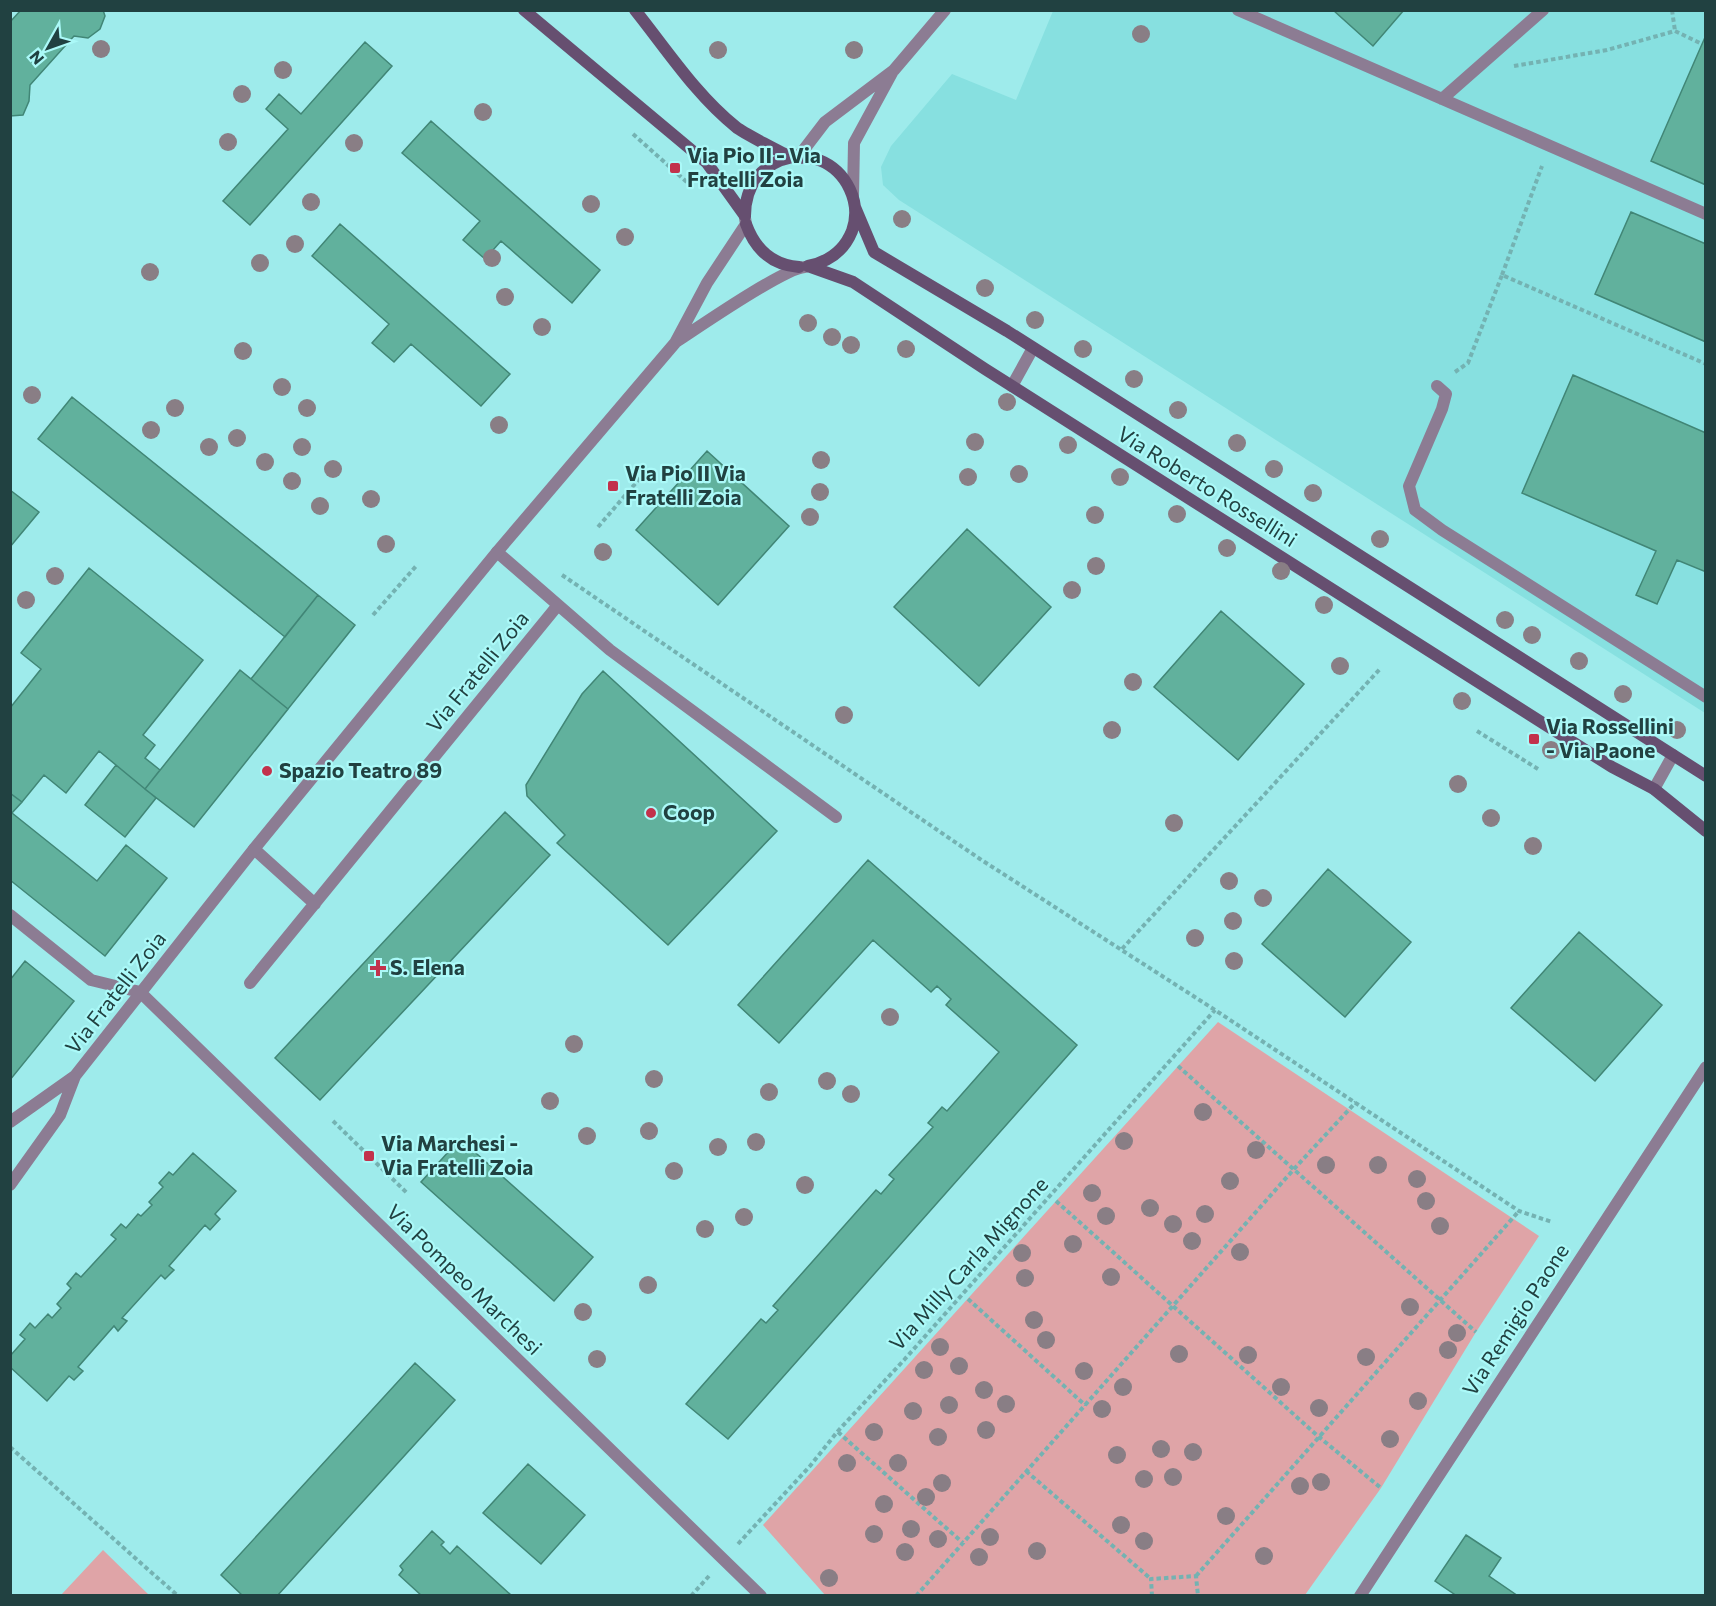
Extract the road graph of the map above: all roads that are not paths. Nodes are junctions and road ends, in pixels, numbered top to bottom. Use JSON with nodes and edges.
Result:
{"nodes":[{"id":1,"x":524,"y":10,"type":"edge"},
{"id":2,"x":635,"y":10,"type":"edge"},
{"id":3,"x":945,"y":10,"type":"edge"},
{"id":4,"x":1238,"y":10,"type":"edge"},
{"id":5,"x":1543,"y":10,"type":"edge"},
{"id":6,"x":894,"y":70,"type":"junction"},
{"id":7,"x":1442,"y":99,"type":"junction"},
{"id":8,"x":796,"y":157,"type":"junction"},
{"id":9,"x":854,"y":202,"type":"junction"},
{"id":10,"x":1706,"y":214,"type":"edge"},
{"id":11,"x":746,"y":220,"type":"junction"},
{"id":12,"x":803,"y":267,"type":"junction"},
{"id":13,"x":675,"y":343,"type":"junction"},
{"id":14,"x":1033,"y":348,"type":"junction"},
{"id":15,"x":1012,"y":386,"type":"junction"},
{"id":16,"x":1437,"y":386,"type":"road end"},
{"id":17,"x":497,"y":552,"type":"junction"},
{"id":18,"x":558,"y":605,"type":"junction"},
{"id":19,"x":1706,"y":698,"type":"edge"},
{"id":20,"x":1673,"y":755,"type":"junction"},
{"id":21,"x":1706,"y":776,"type":"edge"},
{"id":22,"x":1654,"y":789,"type":"junction"},
{"id":23,"x":836,"y":817,"type":"dead end"},
{"id":24,"x":1706,"y":831,"type":"edge"},
{"id":25,"x":254,"y":849,"type":"junction"},
{"id":26,"x":315,"y":904,"type":"junction"},
{"id":27,"x":10,"y":915,"type":"edge"},
{"id":28,"x":250,"y":983,"type":"dead end"},
{"id":29,"x":140,"y":992,"type":"junction"},
{"id":30,"x":1706,"y":1067,"type":"edge"},
{"id":31,"x":75,"y":1076,"type":"junction"},
{"id":32,"x":10,"y":1122,"type":"edge"},
{"id":33,"x":10,"y":1185,"type":"edge"},
{"id":34,"x":761,"y":1596,"type":"edge"},
{"id":35,"x":1360,"y":1596,"type":"edge"}],
"edges":[{"from":1,"to":11,"type":"street","name":"Via Roberto Rossellini"},
{"from":2,"to":8,"type":"street","name":"Via Roberto Rossellini"},
{"from":3,"to":6,"type":"street","name":"Via Fratelli Zoia"},
{"from":4,"to":7,"type":"street"},
{"from":5,"to":7,"type":"street"},
{"from":6,"to":8,"type":"street","name":"Via Fratelli Zoia"},
{"from":6,"to":9,"type":"street","name":"Via Fratelli Zoia"},
{"from":7,"to":10,"type":"street"},
{"from":8,"to":9,"type":"street","name":"Via Roberto Rossellini"},
{"from":8,"to":11,"type":"street","name":"Via Fratelli Zoia"},
{"from":9,"to":12,"type":"street","name":"Via Fratelli Zoia"},
{"from":9,"to":14,"type":"street","name":"Via Roberto Rossellini"},
{"from":11,"to":12,"type":"street","name":"Via Roberto Rossellini"},
{"from":11,"to":13,"type":"street","name":"Via Fratelli Zoia"},
{"from":12,"to":13,"type":"street","name":"Via Fratelli Zoia"},
{"from":12,"to":15,"type":"street","name":"Via Roberto Rossellini"},
{"from":13,"to":17,"type":"street","name":"Via Fratelli Zoia"},
{"from":14,"to":15,"type":"street"},
{"from":14,"to":20,"type":"street","name":"Via Roberto Rossellini"},
{"from":15,"to":22,"type":"street","name":"Via Roberto Rossellini"},
{"from":16,"to":19,"type":"street"},
{"from":17,"to":18,"type":"street","name":"Via Fratelli Zoia"},
{"from":17,"to":25,"type":"street","name":"Via Fratelli Zoia"},
{"from":18,"to":23,"type":"street","name":"Via Fratelli Zoia"},
{"from":18,"to":26,"type":"street","name":"Via Fratelli Zoia"},
{"from":20,"to":21,"type":"street","name":"Via Roberto Rossellini"},
{"from":20,"to":22,"type":"street"},
{"from":22,"to":24,"type":"street","name":"Via Roberto Rossellini"},
{"from":25,"to":26,"type":"street"},
{"from":25,"to":29,"type":"street","name":"Via Fratelli Zoia"},
{"from":26,"to":28,"type":"street","name":"Via Fratelli Zoia"},
{"from":27,"to":29,"type":"street"},
{"from":29,"to":31,"type":"street","name":"Via Fratelli Zoia"},
{"from":29,"to":34,"type":"street","name":"Via Pompeo Marchesi"},
{"from":30,"to":35,"type":"street","name":"Via Remigio Paone"},
{"from":31,"to":32,"type":"street","name":"Via Fratelli Zoia"},
{"from":31,"to":33,"type":"street","name":"Via Fratelli Zoia"}]}
